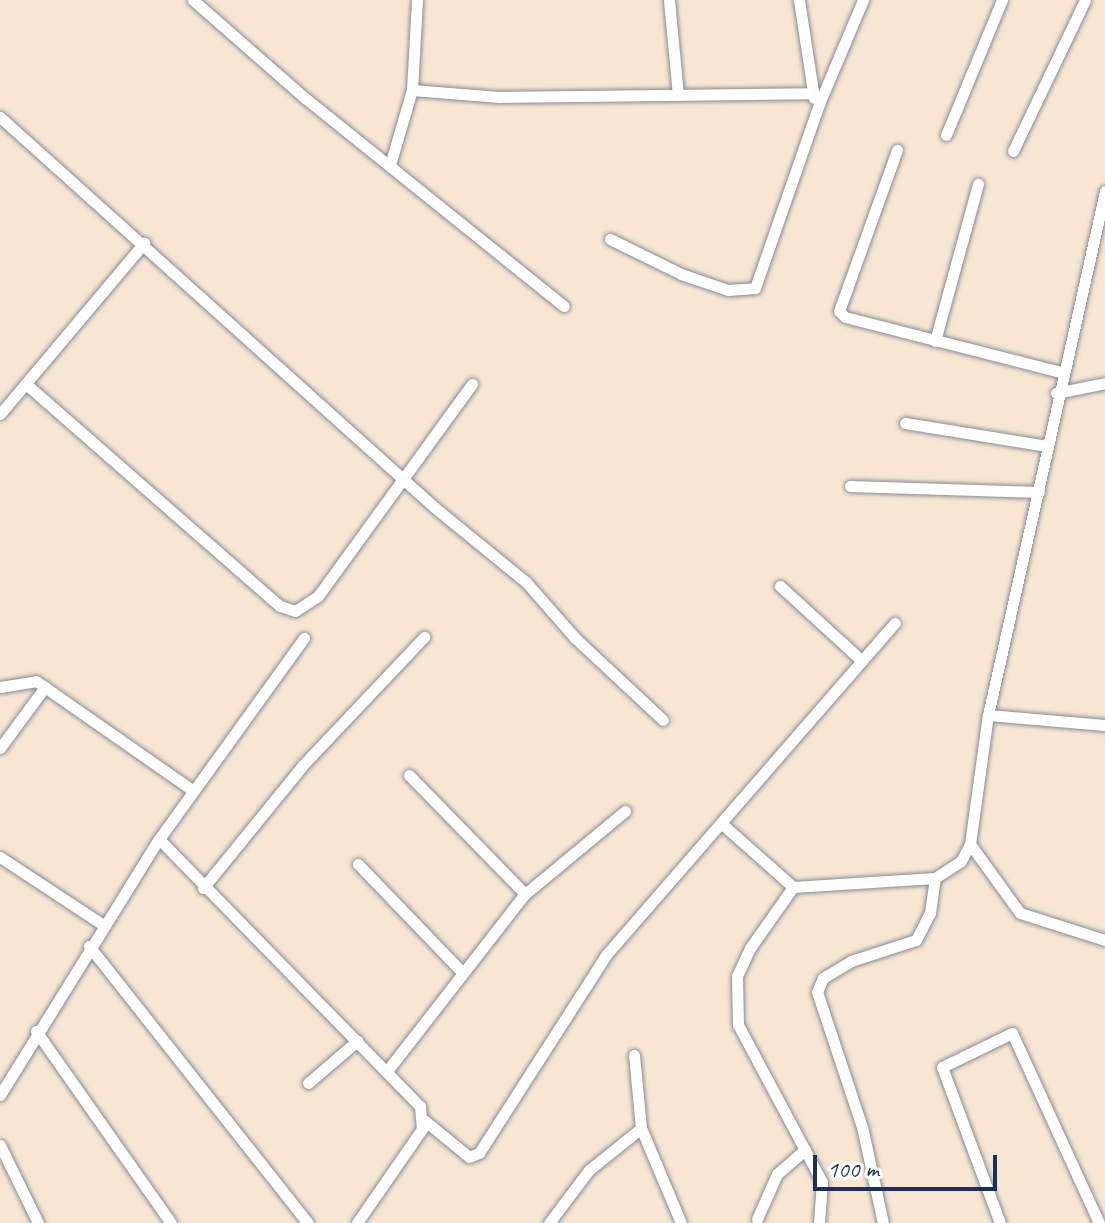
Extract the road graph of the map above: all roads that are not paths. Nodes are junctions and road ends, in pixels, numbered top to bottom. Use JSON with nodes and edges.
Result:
{"nodes":[{"id":1,"x":193,"y":0,"type":"edge"},
{"id":2,"x":417,"y":0,"type":"edge"},
{"id":3,"x":669,"y":0,"type":"edge"},
{"id":4,"x":799,"y":0,"type":"edge"},
{"id":5,"x":863,"y":0,"type":"edge"},
{"id":6,"x":1002,"y":0,"type":"edge"},
{"id":7,"x":1085,"y":0,"type":"edge"},
{"id":8,"x":412,"y":90,"type":"junction"},
{"id":9,"x":809,"y":93,"type":"junction"},
{"id":10,"x":678,"y":95,"type":"junction"},
{"id":11,"x":819,"y":104,"type":"junction"},
{"id":12,"x":0,"y":117,"type":"edge"},
{"id":13,"x":946,"y":135,"type":"dead end"},
{"id":14,"x":897,"y":150,"type":"dead end"},
{"id":15,"x":1013,"y":151,"type":"dead end"},
{"id":16,"x":390,"y":165,"type":"junction"},
{"id":17,"x":978,"y":184,"type":"dead end"},
{"id":18,"x":1105,"y":191,"type":"edge"},
{"id":19,"x":610,"y":239,"type":"dead end"},
{"id":20,"x":144,"y":243,"type":"junction"},
{"id":21,"x":564,"y":306,"type":"dead end"},
{"id":22,"x":935,"y":341,"type":"junction"},
{"id":23,"x":1061,"y":372,"type":"junction"},
{"id":24,"x":1105,"y":383,"type":"edge"},
{"id":25,"x":26,"y":384,"type":"junction"},
{"id":26,"x":472,"y":384,"type":"dead end"},
{"id":27,"x":1056,"y":393,"type":"junction"},
{"id":28,"x":0,"y":414,"type":"edge"},
{"id":29,"x":905,"y":423,"type":"dead end"},
{"id":30,"x":1047,"y":446,"type":"junction"},
{"id":31,"x":405,"y":479,"type":"junction"},
{"id":32,"x":850,"y":486,"type":"dead end"},
{"id":33,"x":1039,"y":492,"type":"junction"},
{"id":34,"x":780,"y":586,"type":"dead end"},
{"id":35,"x":895,"y":623,"type":"dead end"},
{"id":36,"x":424,"y":637,"type":"dead end"},
{"id":37,"x":304,"y":638,"type":"dead end"},
{"id":38,"x":861,"y":660,"type":"junction"},
{"id":39,"x":0,"y":687,"type":"edge"},
{"id":40,"x":45,"y":687,"type":"junction"},
{"id":41,"x":988,"y":715,"type":"junction"},
{"id":42,"x":663,"y":720,"type":"dead end"},
{"id":43,"x":1105,"y":725,"type":"edge"},
{"id":44,"x":0,"y":748,"type":"edge"},
{"id":45,"x":409,"y":775,"type":"dead end"},
{"id":46,"x":192,"y":790,"type":"junction"},
{"id":47,"x":625,"y":811,"type":"dead end"},
{"id":48,"x":721,"y":823,"type":"junction"},
{"id":49,"x":159,"y":839,"type":"junction"},
{"id":50,"x":970,"y":844,"type":"junction"},
{"id":51,"x":0,"y":857,"type":"edge"},
{"id":52,"x":358,"y":864,"type":"dead end"},
{"id":53,"x":935,"y":878,"type":"junction"},
{"id":54,"x":793,"y":887,"type":"junction"},
{"id":55,"x":203,"y":888,"type":"junction"},
{"id":56,"x":525,"y":894,"type":"junction"},
{"id":57,"x":103,"y":925,"type":"junction"},
{"id":58,"x":1105,"y":940,"type":"edge"},
{"id":59,"x":89,"y":946,"type":"junction"},
{"id":60,"x":462,"y":972,"type":"junction"},
{"id":61,"x":36,"y":1031,"type":"junction"},
{"id":62,"x":357,"y":1041,"type":"junction"},
{"id":63,"x":634,"y":1055,"type":"dead end"},
{"id":64,"x":387,"y":1071,"type":"junction"},
{"id":65,"x":308,"y":1083,"type":"dead end"},
{"id":66,"x":0,"y":1095,"type":"edge"},
{"id":67,"x":424,"y":1120,"type":"junction"},
{"id":68,"x":641,"y":1128,"type":"junction"},
{"id":69,"x":0,"y":1145,"type":"edge"},
{"id":70,"x":805,"y":1150,"type":"junction"},
{"id":71,"x":757,"y":1219,"type":"dead end"},
{"id":72,"x":38,"y":1223,"type":"edge"},
{"id":73,"x":171,"y":1223,"type":"edge"},
{"id":74,"x":308,"y":1223,"type":"edge"},
{"id":75,"x":357,"y":1223,"type":"edge"},
{"id":76,"x":549,"y":1223,"type":"edge"},
{"id":77,"x":681,"y":1223,"type":"edge"},
{"id":78,"x":819,"y":1223,"type":"edge"},
{"id":79,"x":883,"y":1223,"type":"edge"},
{"id":80,"x":1000,"y":1223,"type":"edge"},
{"id":81,"x":1099,"y":1223,"type":"edge"}],
"edges":[{"from":1,"to":16,"type":"street"},
{"from":2,"to":8,"type":"street"},
{"from":3,"to":10,"type":"street"},
{"from":4,"to":9,"type":"street"},
{"from":5,"to":11,"type":"street"},
{"from":6,"to":13,"type":"street"},
{"from":7,"to":15,"type":"street"},
{"from":8,"to":10,"type":"street"},
{"from":8,"to":16,"type":"street"},
{"from":9,"to":10,"type":"street"},
{"from":9,"to":11,"type":"street"},
{"from":11,"to":19,"type":"street"},
{"from":12,"to":20,"type":"street"},
{"from":14,"to":22,"type":"street"},
{"from":16,"to":21,"type":"street"},
{"from":17,"to":22,"type":"street"},
{"from":18,"to":23,"type":"street"},
{"from":20,"to":25,"type":"street"},
{"from":20,"to":31,"type":"street"},
{"from":22,"to":23,"type":"street"},
{"from":23,"to":27,"type":"street"},
{"from":24,"to":27,"type":"street"},
{"from":25,"to":28,"type":"street"},
{"from":25,"to":31,"type":"street"},
{"from":26,"to":31,"type":"street"},
{"from":27,"to":30,"type":"street"},
{"from":29,"to":30,"type":"street"},
{"from":30,"to":33,"type":"street"},
{"from":31,"to":42,"type":"street"},
{"from":32,"to":33,"type":"street"},
{"from":33,"to":41,"type":"street"},
{"from":34,"to":38,"type":"street"},
{"from":35,"to":38,"type":"street"},
{"from":36,"to":55,"type":"street"},
{"from":37,"to":46,"type":"street"},
{"from":38,"to":48,"type":"street"},
{"from":39,"to":40,"type":"street"},
{"from":40,"to":44,"type":"street"},
{"from":40,"to":46,"type":"street"},
{"from":41,"to":43,"type":"street"},
{"from":41,"to":50,"type":"street"},
{"from":45,"to":56,"type":"street"},
{"from":46,"to":49,"type":"street"},
{"from":47,"to":56,"type":"street"},
{"from":48,"to":54,"type":"street"},
{"from":48,"to":67,"type":"street"},
{"from":49,"to":55,"type":"street"},
{"from":49,"to":57,"type":"street"},
{"from":50,"to":53,"type":"street"},
{"from":50,"to":58,"type":"street"},
{"from":51,"to":57,"type":"street"},
{"from":52,"to":60,"type":"street"},
{"from":53,"to":54,"type":"street"},
{"from":53,"to":79,"type":"street"},
{"from":54,"to":70,"type":"street"},
{"from":55,"to":62,"type":"street"},
{"from":56,"to":60,"type":"street"},
{"from":57,"to":59,"type":"street"},
{"from":59,"to":61,"type":"street"},
{"from":59,"to":74,"type":"street"},
{"from":60,"to":64,"type":"street"},
{"from":61,"to":66,"type":"street"},
{"from":61,"to":73,"type":"street"},
{"from":62,"to":64,"type":"street"},
{"from":62,"to":65,"type":"street"},
{"from":63,"to":68,"type":"street"},
{"from":64,"to":67,"type":"street"},
{"from":67,"to":75,"type":"street"},
{"from":68,"to":76,"type":"street"},
{"from":68,"to":77,"type":"street"},
{"from":69,"to":72,"type":"street"},
{"from":70,"to":71,"type":"street"},
{"from":70,"to":78,"type":"street"},
{"from":80,"to":81,"type":"street"}]}
